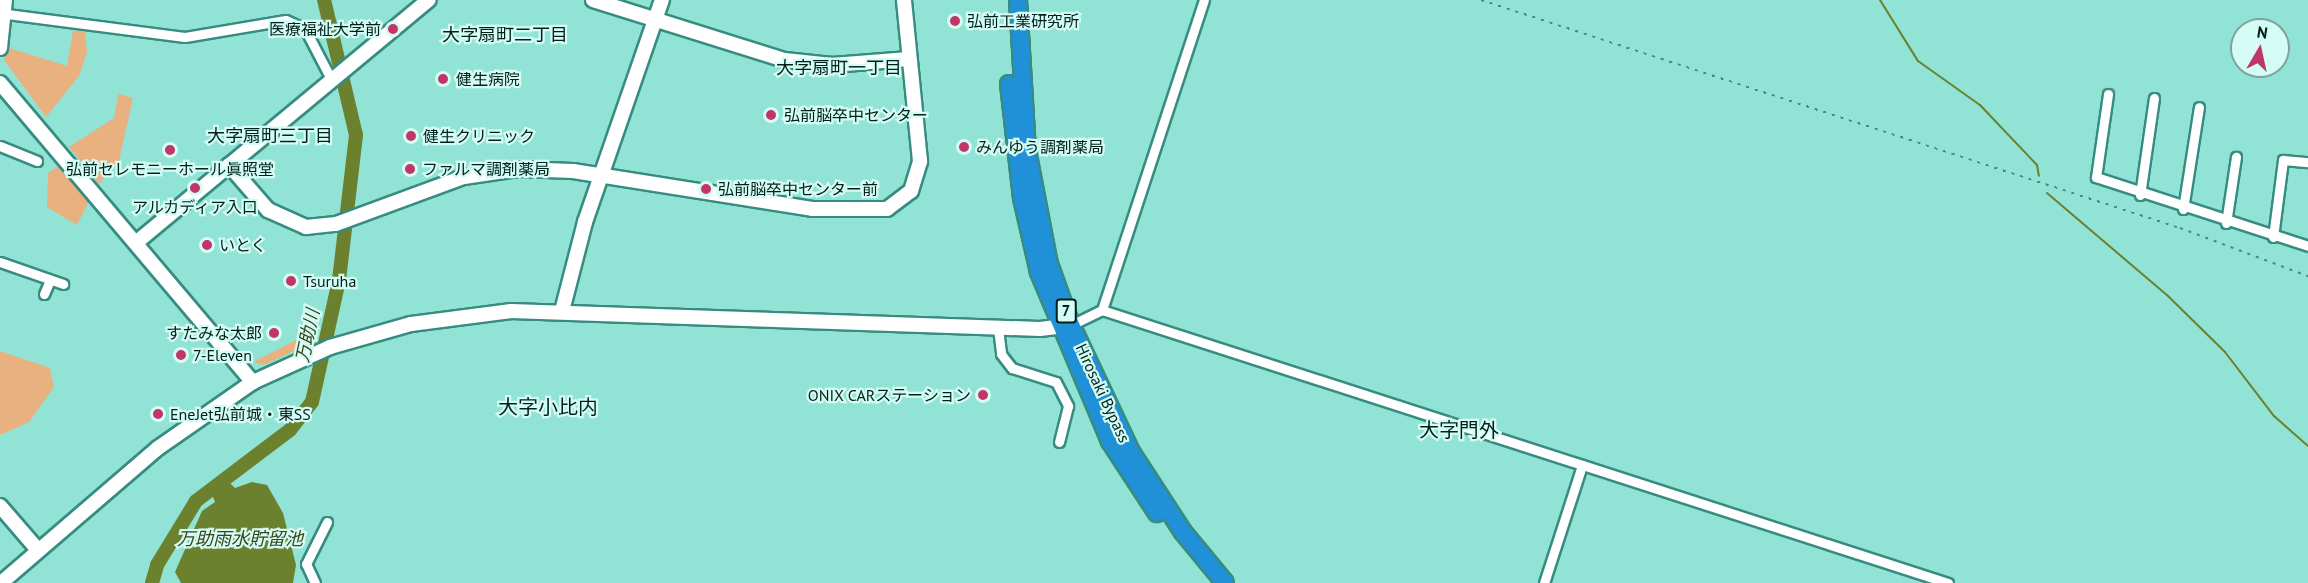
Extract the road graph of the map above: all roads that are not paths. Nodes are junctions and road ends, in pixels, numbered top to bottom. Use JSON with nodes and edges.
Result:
{"nodes":[{"id":1,"x":429,"y":0,"type":"edge"},
{"id":2,"x":593,"y":0,"type":"edge"},
{"id":3,"x":662,"y":0,"type":"edge"},
{"id":4,"x":904,"y":0,"type":"edge"},
{"id":5,"x":1007,"y":0,"type":"edge"},
{"id":6,"x":1018,"y":0,"type":"edge"},
{"id":7,"x":1204,"y":0,"type":"edge"},
{"id":8,"x":6,"y":7,"type":"edge"},
{"id":9,"x":655,"y":21,"type":"junction"},
{"id":10,"x":0,"y":48,"type":"edge"},
{"id":11,"x":909,"y":59,"type":"junction"},
{"id":12,"x":333,"y":75,"type":"junction"},
{"id":13,"x":0,"y":83,"type":"edge"},
{"id":14,"x":2108,"y":94,"type":"dead end"},
{"id":15,"x":2154,"y":98,"type":"dead end"},
{"id":16,"x":2199,"y":107,"type":"dead end"},
{"id":17,"x":0,"y":146,"type":"edge"},
{"id":18,"x":2236,"y":157,"type":"dead end"},
{"id":19,"x":37,"y":161,"type":"dead end"},
{"id":20,"x":2308,"y":162,"type":"edge"},
{"id":21,"x":229,"y":165,"type":"junction"},
{"id":22,"x":602,"y":177,"type":"junction"},
{"id":23,"x":2140,"y":195,"type":"junction"},
{"id":24,"x":2183,"y":209,"type":"junction"},
{"id":25,"x":2226,"y":222,"type":"junction"},
{"id":26,"x":2273,"y":237,"type":"junction"},
{"id":27,"x":137,"y":242,"type":"junction"},
{"id":28,"x":2308,"y":246,"type":"edge"},
{"id":29,"x":0,"y":262,"type":"edge"},
{"id":30,"x":50,"y":280,"type":"junction"},
{"id":31,"x":63,"y":284,"type":"dead end"},
{"id":32,"x":44,"y":294,"type":"dead end"},
{"id":33,"x":1102,"y":310,"type":"junction"},
{"id":34,"x":562,"y":311,"type":"junction"},
{"id":35,"x":1065,"y":326,"type":"junction"},
{"id":36,"x":998,"y":328,"type":"junction"},
{"id":37,"x":253,"y":382,"type":"junction"},
{"id":38,"x":1059,"y":442,"type":"dead end"},
{"id":39,"x":1582,"y":465,"type":"junction"},
{"id":40,"x":0,"y":506,"type":"edge"},
{"id":41,"x":327,"y":522,"type":"dead end"},
{"id":42,"x":38,"y":550,"type":"junction"},
{"id":43,"x":1,"y":583,"type":"edge"},
{"id":44,"x":315,"y":583,"type":"edge"},
{"id":45,"x":1210,"y":583,"type":"edge"},
{"id":46,"x":1225,"y":583,"type":"edge"},
{"id":47,"x":1544,"y":583,"type":"edge"},
{"id":48,"x":1948,"y":583,"type":"edge"}],
"edges":[{"from":1,"to":12,"type":"street"},
{"from":2,"to":9,"type":"street"},
{"from":3,"to":9,"type":"street"},
{"from":4,"to":11,"type":"street"},
{"from":5,"to":35,"type":"highway","name":"Hirosaki Bypass","number":"7"},
{"from":6,"to":35,"type":"highway","name":"Hirosaki Bypass","number":"7"},
{"from":7,"to":33,"type":"street"},
{"from":8,"to":10,"type":"street"},
{"from":8,"to":12,"type":"street"},
{"from":9,"to":11,"type":"street"},
{"from":9,"to":22,"type":"street"},
{"from":11,"to":22,"type":"street"},
{"from":12,"to":21,"type":"street"},
{"from":13,"to":27,"type":"street"},
{"from":14,"to":23,"type":"street"},
{"from":15,"to":23,"type":"street"},
{"from":16,"to":24,"type":"street"},
{"from":17,"to":19,"type":"street"},
{"from":18,"to":25,"type":"street"},
{"from":20,"to":26,"type":"street"},
{"from":21,"to":22,"type":"street"},
{"from":21,"to":27,"type":"street"},
{"from":22,"to":34,"type":"street"},
{"from":23,"to":24,"type":"street"},
{"from":24,"to":25,"type":"street"},
{"from":25,"to":26,"type":"street"},
{"from":26,"to":28,"type":"street"},
{"from":27,"to":37,"type":"street"},
{"from":29,"to":30,"type":"street"},
{"from":30,"to":31,"type":"street"},
{"from":30,"to":32,"type":"street"},
{"from":33,"to":35,"type":"street"},
{"from":33,"to":39,"type":"street"},
{"from":34,"to":36,"type":"street"},
{"from":34,"to":37,"type":"street"},
{"from":35,"to":36,"type":"street"},
{"from":35,"to":45,"type":"highway","name":"Hirosaki Bypass","number":"7"},
{"from":35,"to":46,"type":"highway","name":"Hirosaki Bypass","number":"7"},
{"from":36,"to":38,"type":"street"},
{"from":37,"to":42,"type":"street"},
{"from":39,"to":47,"type":"street"},
{"from":39,"to":48,"type":"street"},
{"from":40,"to":42,"type":"street"},
{"from":41,"to":44,"type":"street"},
{"from":42,"to":43,"type":"street"}]}
